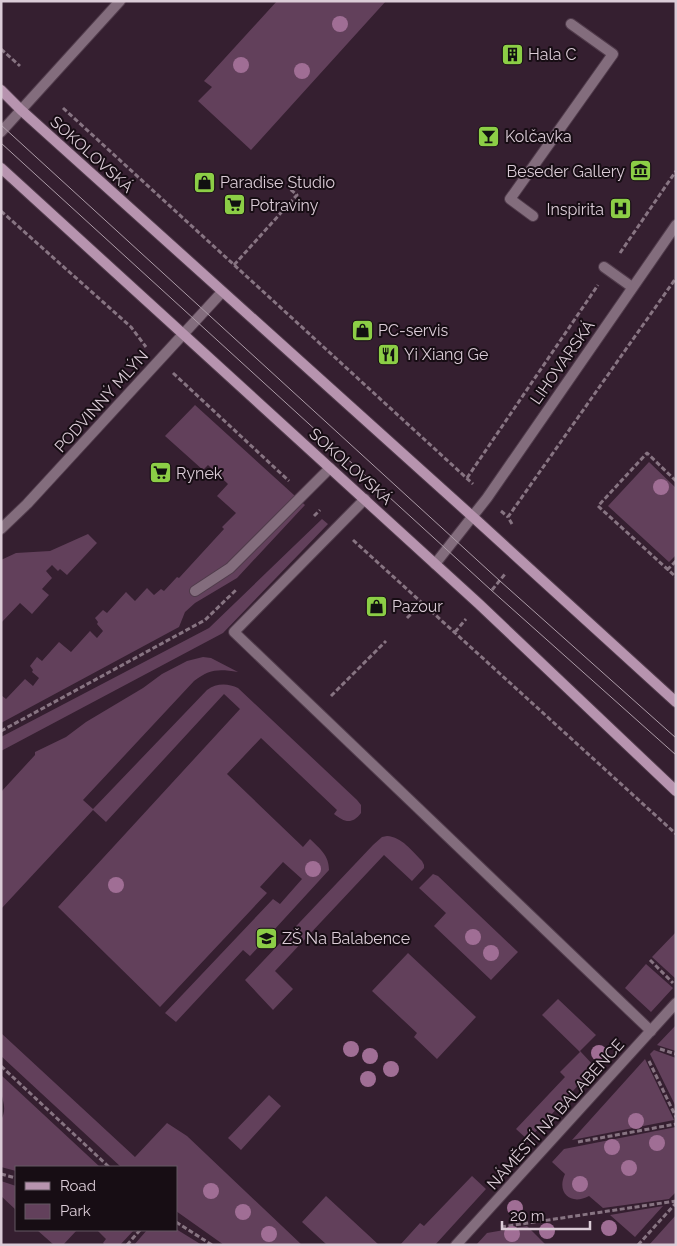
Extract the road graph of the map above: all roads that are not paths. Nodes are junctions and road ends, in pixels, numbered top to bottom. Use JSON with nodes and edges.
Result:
{"nodes":[{"id":1,"x":120,"y":1,"type":"edge"},
{"id":2,"x":571,"y":24,"type":"dead end"},
{"id":3,"x":1,"y":90,"type":"edge"},
{"id":4,"x":21,"y":110,"type":"junction"},
{"id":5,"x":1,"y":132,"type":"edge"},
{"id":6,"x":1,"y":168,"type":"edge"},
{"id":7,"x":533,"y":216,"type":"dead end"},
{"id":8,"x":676,"y":225,"type":"edge"},
{"id":9,"x":606,"y":268,"type":"road end"},
{"id":10,"x":632,"y":287,"type":"junction"},
{"id":11,"x":222,"y":292,"type":"junction"},
{"id":12,"x":184,"y":334,"type":"junction"},
{"id":13,"x":330,"y":468,"type":"junction"},
{"id":14,"x":365,"y":499,"type":"junction"},
{"id":15,"x":473,"y":517,"type":"junction"},
{"id":16,"x":1,"y":529,"type":"edge"},
{"id":17,"x":435,"y":564,"type":"junction"},
{"id":18,"x":195,"y":591,"type":"dead end"},
{"id":19,"x":676,"y":702,"type":"edge"},
{"id":20,"x":676,"y":791,"type":"edge"},
{"id":21,"x":676,"y":1003,"type":"edge"},
{"id":22,"x":651,"y":1030,"type":"junction"},
{"id":23,"x":456,"y":1245,"type":"edge"}],
"edges":[{"from":1,"to":4,"type":"street"},
{"from":2,"to":7,"type":"street"},
{"from":3,"to":4,"type":"main road","name":"SOKOLOVSKÁ"},
{"from":4,"to":5,"type":"street"},
{"from":4,"to":11,"type":"main road","name":"SOKOLOVSKÁ"},
{"from":6,"to":12,"type":"main road","name":"SOKOLOVSKÁ"},
{"from":8,"to":10,"type":"street","name":"LIHOVARSKÁ"},
{"from":9,"to":10,"type":"street"},
{"from":10,"to":15,"type":"street","name":"LIHOVARSKÁ"},
{"from":11,"to":12,"type":"street","name":"PODVINNÝ MLÝN"},
{"from":11,"to":15,"type":"main road","name":"SOKOLOVSKÁ"},
{"from":12,"to":13,"type":"main road","name":"SOKOLOVSKÁ"},
{"from":12,"to":16,"type":"street","name":"PODVINNÝ MLÝN"},
{"from":13,"to":14,"type":"main road","name":"SOKOLOVSKÁ"},
{"from":13,"to":18,"type":"street"},
{"from":14,"to":17,"type":"main road","name":"SOKOLOVSKÁ"},
{"from":14,"to":22,"type":"street"},
{"from":15,"to":17,"type":"street","name":"LIHOVARSKÁ"},
{"from":15,"to":19,"type":"main road","name":"SOKOLOVSKÁ"},
{"from":17,"to":20,"type":"main road","name":"SOKOLOVSKÁ"},
{"from":21,"to":22,"type":"street","name":"NÁMĚSTÍ NA BALABENCE"},
{"from":22,"to":23,"type":"street","name":"NÁMĚSTÍ NA BALABENCE"}]}
